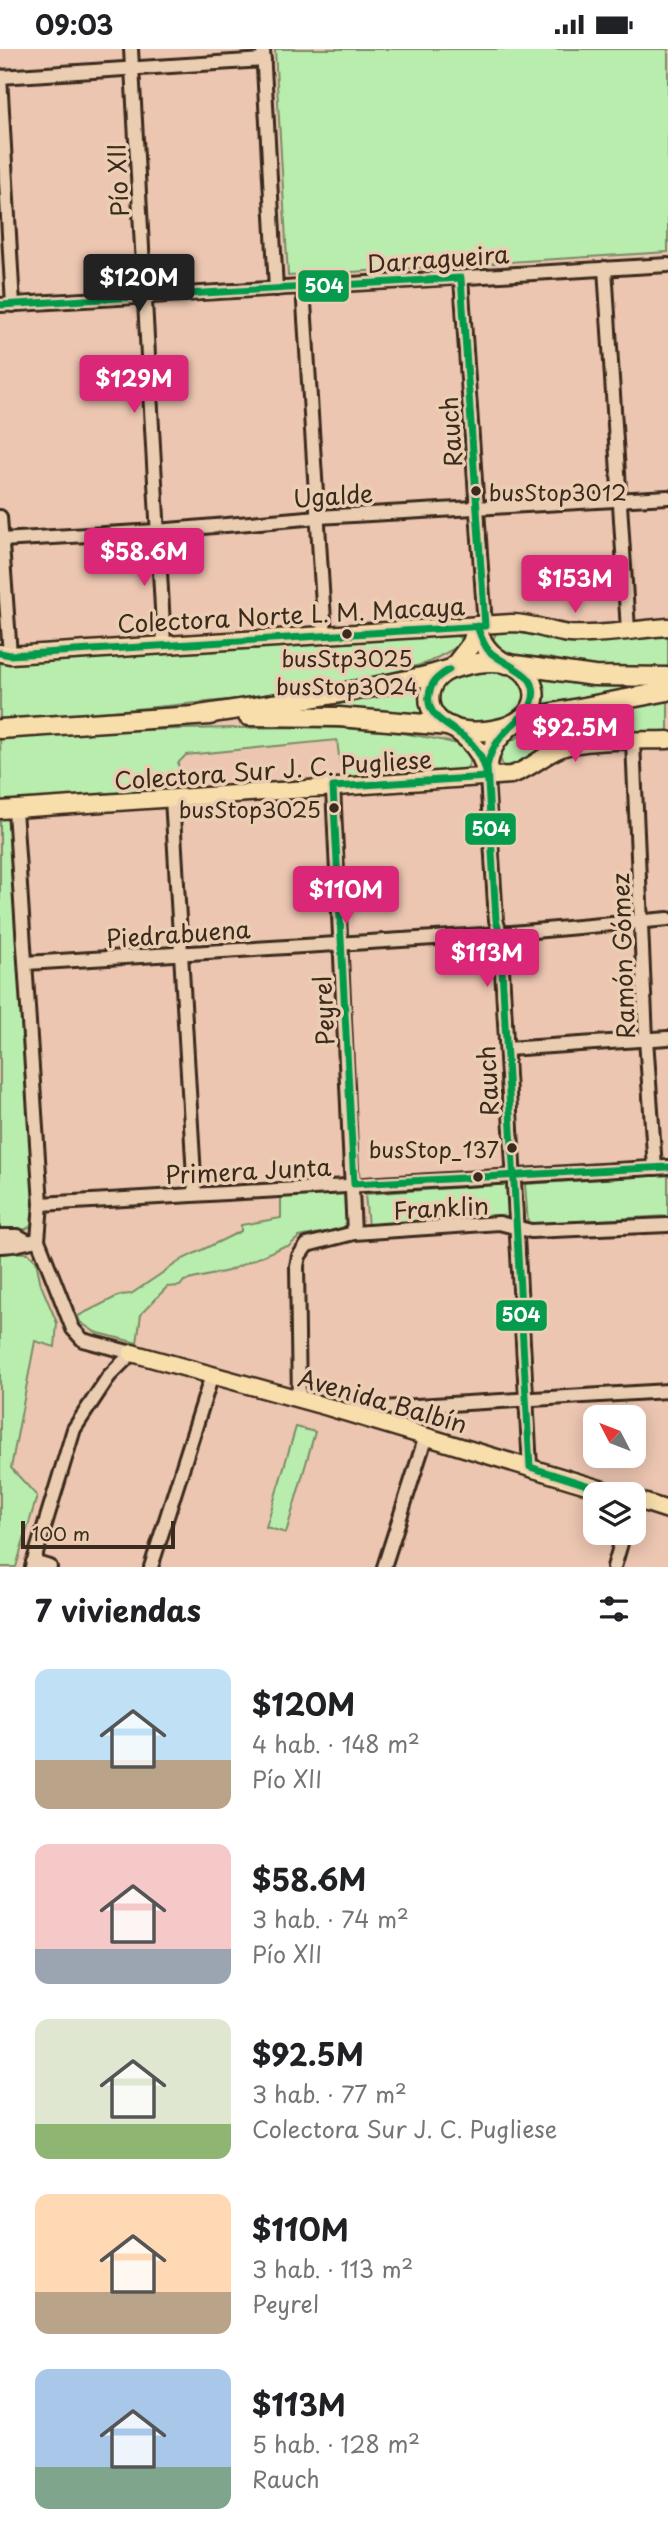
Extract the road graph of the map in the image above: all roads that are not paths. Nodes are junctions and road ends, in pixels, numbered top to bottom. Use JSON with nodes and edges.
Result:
{"nodes":[{"id":1,"x":131,"y":49,"type":"edge"},
{"id":2,"x":263,"y":55,"type":"edge"},
{"id":3,"x":132,"y":69,"type":"junction"},
{"id":4,"x":0,"y":77,"type":"edge"},
{"id":5,"x":668,"y":265,"type":"edge"},
{"id":6,"x":605,"y":268,"type":"junction"},
{"id":7,"x":461,"y":278,"type":"junction"},
{"id":8,"x":303,"y":287,"type":"junction"},
{"id":9,"x":276,"y":289,"type":"junction"},
{"id":10,"x":145,"y":297,"type":"junction"},
{"id":11,"x":7,"y":305,"type":"edge"},
{"id":12,"x":668,"y":497,"type":"edge"},
{"id":13,"x":621,"y":501,"type":"junction"},
{"id":14,"x":476,"y":508,"type":"junction"},
{"id":15,"x":0,"y":517,"type":"edge"},
{"id":16,"x":318,"y":517,"type":"junction"},
{"id":17,"x":158,"y":531,"type":"junction"},
{"id":18,"x":2,"y":540,"type":"edge"},
{"id":19,"x":481,"y":626,"type":"junction"},
{"id":20,"x":668,"y":627,"type":"edge"},
{"id":21,"x":628,"y":630,"type":"junction"},
{"id":22,"x":325,"y":636,"type":"junction"},
{"id":23,"x":164,"y":643,"type":"junction"},
{"id":24,"x":5,"y":654,"type":"edge"},
{"id":25,"x":509,"y":664,"type":"junction"},
{"id":26,"x":451,"y":669,"type":"junction"},
{"id":27,"x":668,"y":677,"type":"edge"},
{"id":28,"x":668,"y":691,"type":"edge"},
{"id":29,"x":200,"y":715,"type":"junction"},
{"id":30,"x":519,"y":720,"type":"junction"},
{"id":31,"x":451,"y":727,"type":"junction"},
{"id":32,"x":0,"y":729,"type":"edge"},
{"id":33,"x":668,"y":740,"type":"edge"},
{"id":34,"x":633,"y":742,"type":"junction"},
{"id":35,"x":487,"y":777,"type":"junction"},
{"id":36,"x":333,"y":787,"type":"junction"},
{"id":37,"x":172,"y":798,"type":"junction"},
{"id":38,"x":7,"y":810,"type":"edge"},
{"id":39,"x":668,"y":919,"type":"edge"},
{"id":40,"x":642,"y":921,"type":"junction"},
{"id":41,"x":500,"y":935,"type":"junction"},
{"id":42,"x":340,"y":943,"type":"junction"},
{"id":43,"x":182,"y":954,"type":"junction"},
{"id":44,"x":26,"y":963,"type":"junction"},
{"id":45,"x":668,"y":1038,"type":"edge"},
{"id":46,"x":646,"y":1039,"type":"junction"},
{"id":47,"x":507,"y":1049,"type":"junction"},
{"id":48,"x":662,"y":1168,"type":"edge"},
{"id":49,"x":514,"y":1177,"type":"junction"},
{"id":50,"x":354,"y":1184,"type":"junction"},
{"id":51,"x":195,"y":1194,"type":"junction"},
{"id":52,"x":41,"y":1204,"type":"junction"},
{"id":53,"x":668,"y":1225,"type":"edge"},
{"id":54,"x":516,"y":1228,"type":"junction"},
{"id":55,"x":354,"y":1233,"type":"junction"},
{"id":56,"x":0,"y":1236,"type":"edge"},
{"id":57,"x":32,"y":1241,"type":"junction"},
{"id":58,"x":0,"y":1246,"type":"edge"},
{"id":59,"x":132,"y":1353,"type":"junction"},
{"id":60,"x":212,"y":1375,"type":"junction"},
{"id":61,"x":668,"y":1391,"type":"edge"},
{"id":62,"x":299,"y":1400,"type":"junction"},
{"id":63,"x":526,"y":1400,"type":"junction"},
{"id":64,"x":341,"y":1411,"type":"junction"},
{"id":65,"x":426,"y":1436,"type":"junction"},
{"id":66,"x":530,"y":1467,"type":"junction"},
{"id":67,"x":583,"y":1484,"type":"edge"},
{"id":68,"x":646,"y":1504,"type":"edge"},
{"id":69,"x":668,"y":1510,"type":"edge"},
{"id":70,"x":620,"y":1545,"type":"edge"},
{"id":71,"x":33,"y":1565,"type":"edge"},
{"id":72,"x":50,"y":1567,"type":"edge"},
{"id":73,"x":151,"y":1567,"type":"edge"},
{"id":74,"x":384,"y":1567,"type":"edge"},
{"id":75,"x":614,"y":1567,"type":"edge"}],
"edges":[{"from":1,"to":3,"type":"street","name":"Pío XII"},
{"from":2,"to":3,"type":"street"},
{"from":2,"to":9,"type":"street"},
{"from":3,"to":4,"type":"street"},
{"from":3,"to":10,"type":"street","name":"Pío XII"},
{"from":4,"to":11,"type":"street"},
{"from":5,"to":6,"type":"street","name":"Darragueira"},
{"from":6,"to":7,"type":"street","name":"Darragueira"},
{"from":6,"to":13,"type":"street"},
{"from":7,"to":8,"type":"street","name":"Darragueira"},
{"from":7,"to":14,"type":"street","name":"Rauch"},
{"from":8,"to":9,"type":"street","name":"Darragueira"},
{"from":8,"to":16,"type":"street"},
{"from":9,"to":10,"type":"street","name":"Darragueira"},
{"from":10,"to":11,"type":"street","name":"Darragueira"},
{"from":10,"to":17,"type":"street","name":"Pío XII"},
{"from":12,"to":13,"type":"street","name":"Ugalde"},
{"from":13,"to":14,"type":"street","name":"Ugalde"},
{"from":13,"to":21,"type":"street"},
{"from":14,"to":16,"type":"street","name":"Ugalde"},
{"from":14,"to":19,"type":"street","name":"Rauch"},
{"from":15,"to":18,"type":"street"},
{"from":16,"to":17,"type":"street","name":"Ugalde"},
{"from":16,"to":22,"type":"street"},
{"from":17,"to":18,"type":"street","name":"Ugalde"},
{"from":17,"to":23,"type":"street","name":"Pío XII"},
{"from":18,"to":24,"type":"street"},
{"from":19,"to":21,"type":"main road","name":"Colectora Norte L. M. Macaya"},
{"from":19,"to":22,"type":"main road","name":"Colectora Norte L. M. Macaya"},
{"from":19,"to":25,"type":"highway"},
{"from":19,"to":26,"type":"highway"},
{"from":20,"to":21,"type":"main road","name":"Colectora Norte L. M. Macaya"},
{"from":22,"to":23,"type":"main road","name":"Colectora Norte L. M. Macaya"},
{"from":23,"to":24,"type":"main road","name":"Colectora Norte L. M. Macaya"},
{"from":25,"to":26,"type":"highway"},
{"from":25,"to":27,"type":"highway"},
{"from":25,"to":30,"type":"highway"},
{"from":26,"to":29,"type":"highway"},
{"from":26,"to":31,"type":"highway"},
{"from":28,"to":30,"type":"highway"},
{"from":29,"to":31,"type":"highway"},
{"from":29,"to":32,"type":"highway"},
{"from":30,"to":31,"type":"highway"},
{"from":30,"to":35,"type":"highway"},
{"from":31,"to":35,"type":"highway"},
{"from":33,"to":34,"type":"main road","name":"Colectora Sur J. C. Pugliese"},
{"from":34,"to":35,"type":"main road","name":"Colectora Sur J. C. Pugliese"},
{"from":34,"to":40,"type":"street","name":"Ramón Gómez"},
{"from":35,"to":36,"type":"main road","name":"Colectora Sur J. C. Pugliese"},
{"from":35,"to":41,"type":"street","name":"Rauch"},
{"from":36,"to":37,"type":"main road","name":"Colectora Sur J. C. Pugliese"},
{"from":36,"to":42,"type":"street","name":"Peyrel"},
{"from":37,"to":38,"type":"main road","name":"Colectora Sur J. C. Pugliese"},
{"from":37,"to":43,"type":"street"},
{"from":38,"to":44,"type":"street"},
{"from":39,"to":40,"type":"street","name":"Piedrabuena"},
{"from":40,"to":41,"type":"street","name":"Piedrabuena"},
{"from":40,"to":46,"type":"street","name":"Ramón Gómez"},
{"from":41,"to":42,"type":"street","name":"Piedrabuena"},
{"from":41,"to":47,"type":"street","name":"Rauch"},
{"from":42,"to":43,"type":"street","name":"Piedrabuena"},
{"from":42,"to":50,"type":"street","name":"Peyrel"},
{"from":43,"to":44,"type":"street","name":"Piedrabuena"},
{"from":43,"to":51,"type":"street"},
{"from":44,"to":52,"type":"street"},
{"from":45,"to":46,"type":"street"},
{"from":46,"to":47,"type":"street"},
{"from":46,"to":48,"type":"street","name":"Ramón Gómez"},
{"from":47,"to":49,"type":"street","name":"Rauch"},
{"from":48,"to":49,"type":"street","name":"Primera Junta"},
{"from":49,"to":50,"type":"street","name":"Primera Junta"},
{"from":49,"to":54,"type":"street","name":"Rauch"},
{"from":50,"to":51,"type":"street","name":"Primera Junta"},
{"from":50,"to":55,"type":"street","name":"Peyrel"},
{"from":51,"to":52,"type":"street","name":"Primera Junta"},
{"from":52,"to":57,"type":"street"},
{"from":53,"to":54,"type":"street","name":"Franklin"},
{"from":54,"to":55,"type":"street","name":"Franklin"},
{"from":54,"to":63,"type":"street","name":"Rauch"},
{"from":55,"to":62,"type":"street","name":"Franklin"},
{"from":56,"to":57,"type":"street"},
{"from":57,"to":58,"type":"street"},
{"from":57,"to":59,"type":"street"},
{"from":59,"to":60,"type":"main road","name":"Avenida Balbín"},
{"from":59,"to":71,"type":"street"},
{"from":60,"to":62,"type":"main road","name":"Avenida Balbín"},
{"from":60,"to":73,"type":"street"},
{"from":61,"to":63,"type":"street"},
{"from":62,"to":64,"type":"main road","name":"Avenida Balbín"},
{"from":63,"to":64,"type":"street"},
{"from":63,"to":66,"type":"street","name":"Rauch"},
{"from":64,"to":65,"type":"main road","name":"Avenida Balbín"},
{"from":65,"to":66,"type":"main road","name":"Avenida Balbín"},
{"from":65,"to":74,"type":"street"},
{"from":66,"to":67,"type":"main road","name":"Avenida Balbín"},
{"from":68,"to":69,"type":"main road","name":"Avenida Balbín"},
{"from":70,"to":75,"type":"street"},
{"from":71,"to":72,"type":"street"}]}
